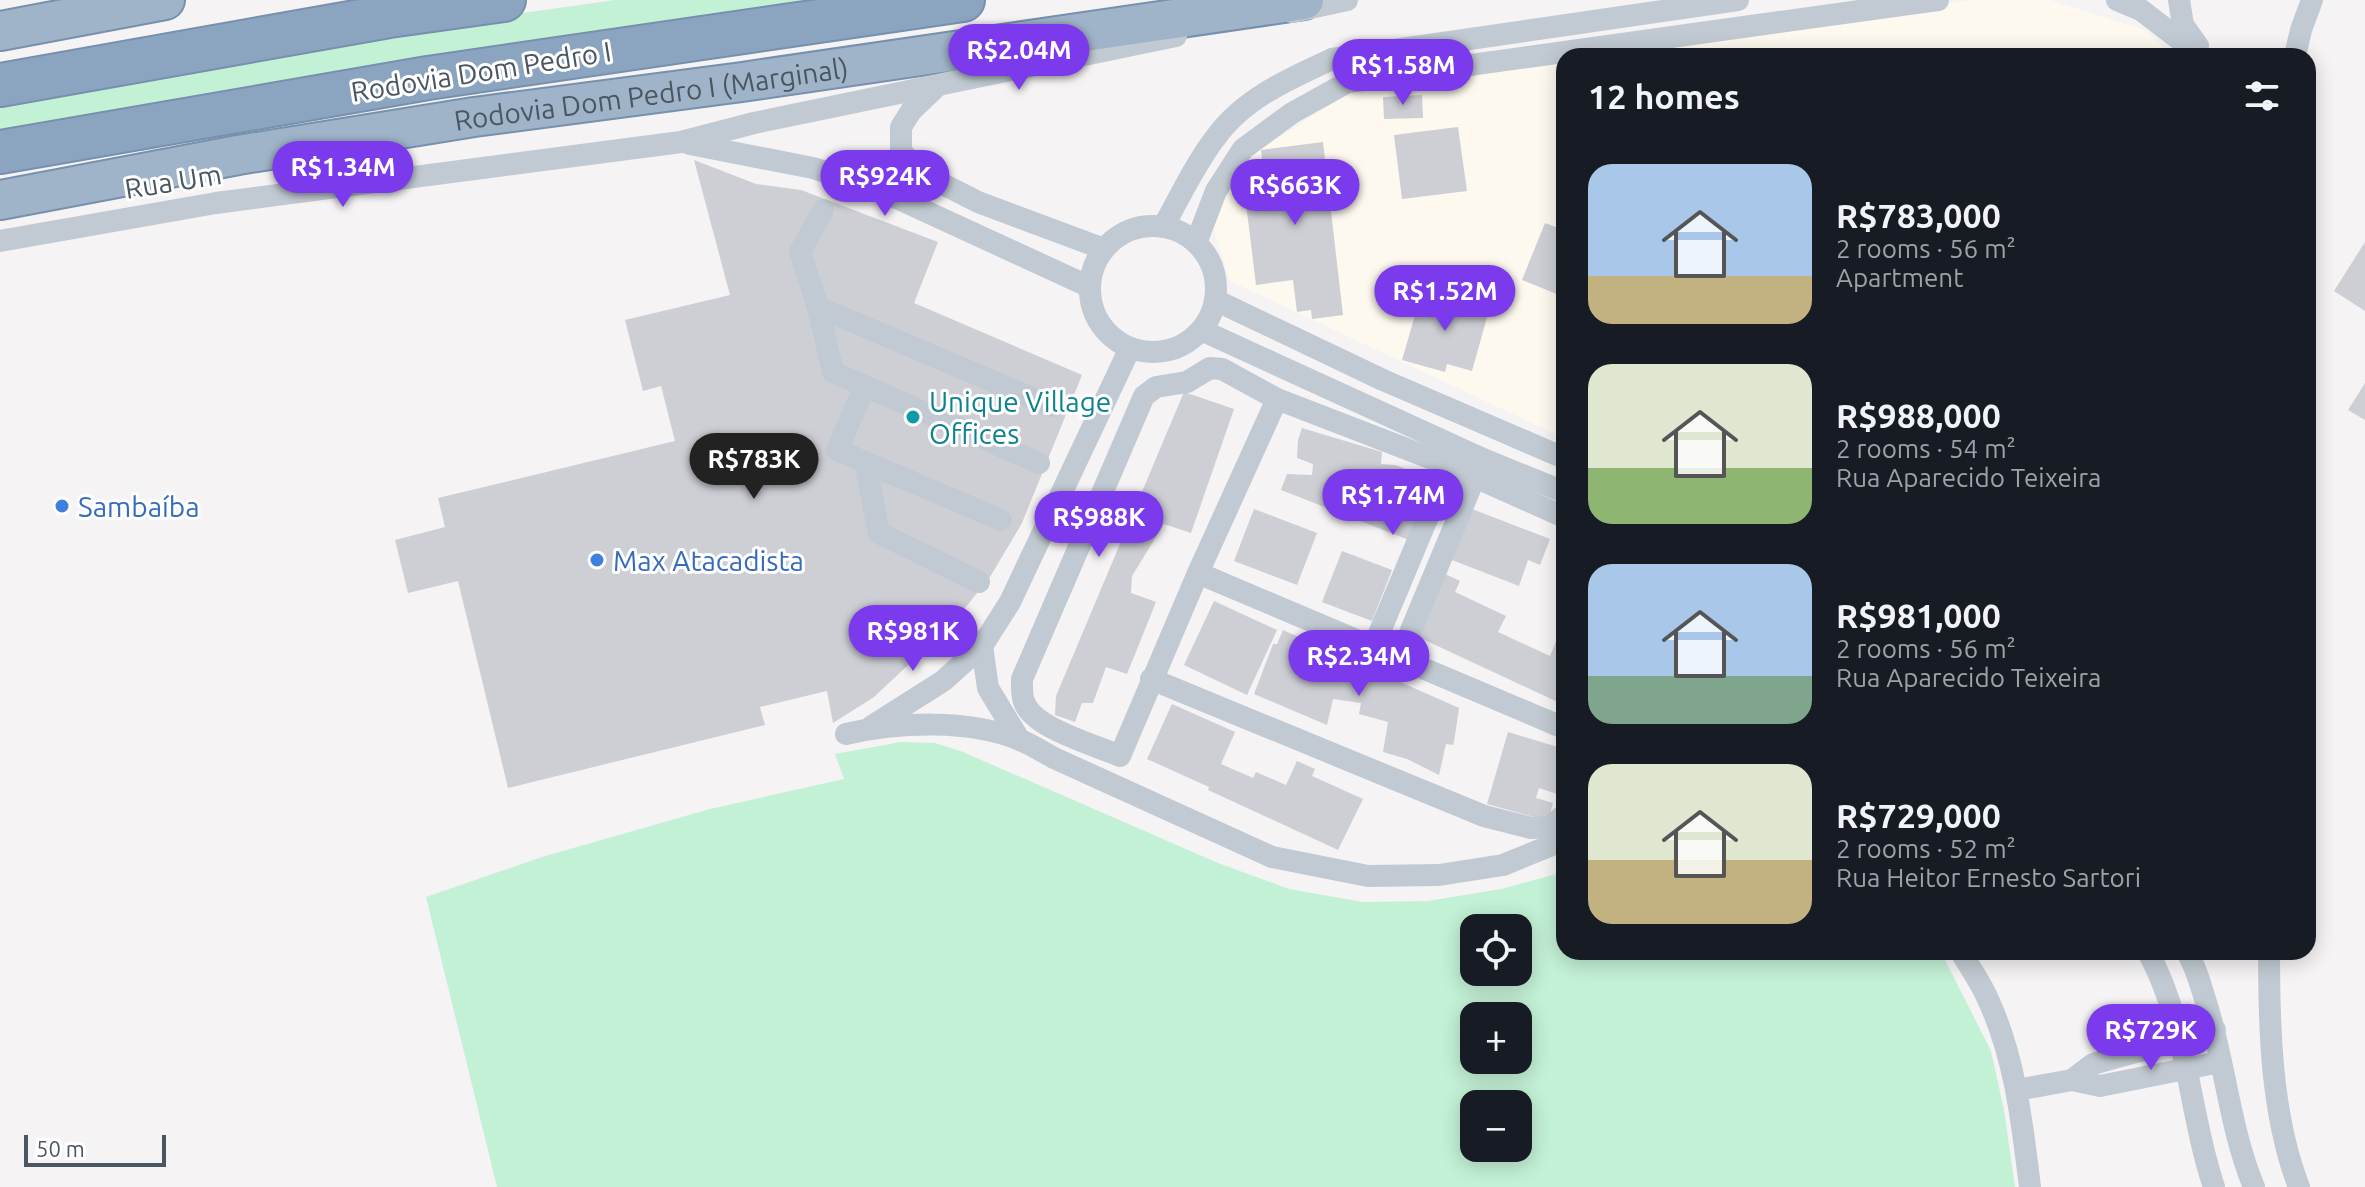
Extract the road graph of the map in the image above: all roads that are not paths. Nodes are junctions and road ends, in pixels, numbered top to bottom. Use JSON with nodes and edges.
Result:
{"nodes":[{"id":1,"x":43,"y":0,"type":"edge"},
{"id":2,"x":165,"y":0,"type":"edge"},
{"id":3,"x":504,"y":0,"type":"edge"},
{"id":4,"x":963,"y":0,"type":"edge"},
{"id":5,"x":1304,"y":0,"type":"edge"},
{"id":6,"x":1347,"y":0,"type":"edge"},
{"id":7,"x":1738,"y":0,"type":"edge"},
{"id":8,"x":1938,"y":0,"type":"edge"},
{"id":9,"x":2117,"y":0,"type":"edge"},
{"id":10,"x":2179,"y":0,"type":"edge"},
{"id":11,"x":2310,"y":1,"type":"edge"},
{"id":12,"x":0,"y":14,"type":"edge"},
{"id":13,"x":0,"y":31,"type":"edge"},
{"id":14,"x":1593,"y":48,"type":"edge"},
{"id":15,"x":2192,"y":48,"type":"edge"},
{"id":16,"x":2198,"y":48,"type":"edge"},
{"id":17,"x":2297,"y":48,"type":"edge"},
{"id":18,"x":1556,"y":53,"type":"edge"},
{"id":19,"x":0,"y":85,"type":"edge"},
{"id":20,"x":936,"y":87,"type":"junction"},
{"id":21,"x":681,"y":142,"type":"junction"},
{"id":22,"x":0,"y":152,"type":"edge"},
{"id":23,"x":0,"y":200,"type":"edge"},
{"id":24,"x":823,"y":210,"type":"dead end"},
{"id":25,"x":1163,"y":227,"type":"junction"},
{"id":26,"x":0,"y":241,"type":"edge"},
{"id":27,"x":1196,"y":243,"type":"junction"},
{"id":28,"x":1104,"y":249,"type":"junction"},
{"id":29,"x":1090,"y":287,"type":"junction"},
{"id":30,"x":1215,"y":300,"type":"junction"},
{"id":31,"x":818,"y":307,"type":"junction"},
{"id":32,"x":1201,"y":330,"type":"junction"},
{"id":33,"x":1130,"y":348,"type":"junction"},
{"id":34,"x":865,"y":386,"type":"junction"},
{"id":35,"x":1277,"y":399,"type":"junction"},
{"id":36,"x":1051,"y":406,"type":"dead end"},
{"id":37,"x":1556,"y":455,"type":"edge"},
{"id":38,"x":1453,"y":456,"type":"junction"},
{"id":39,"x":865,"y":462,"type":"junction"},
{"id":40,"x":1039,"y":463,"type":"dead end"},
{"id":41,"x":1478,"y":468,"type":"junction"},
{"id":42,"x":1556,"y":490,"type":"edge"},
{"id":43,"x":1556,"y":512,"type":"edge"},
{"id":44,"x":1001,"y":520,"type":"dead end"},
{"id":45,"x":1198,"y":573,"type":"junction"},
{"id":46,"x":979,"y":582,"type":"dead end"},
{"id":47,"x":982,"y":646,"type":"junction"},
{"id":48,"x":1373,"y":648,"type":"junction"},
{"id":49,"x":1399,"y":659,"type":"junction"},
{"id":50,"x":1151,"y":679,"type":"junction"},
{"id":51,"x":1556,"y":725,"type":"edge"},
{"id":52,"x":1019,"y":739,"type":"junction"},
{"id":53,"x":1556,"y":821,"type":"edge"},
{"id":54,"x":1556,"y":843,"type":"edge"},
{"id":55,"x":1966,"y":960,"type":"edge"},
{"id":56,"x":2152,"y":960,"type":"edge"},
{"id":57,"x":2192,"y":960,"type":"edge"},
{"id":58,"x":2269,"y":960,"type":"edge"},
{"id":59,"x":2215,"y":1030,"type":"junction"},
{"id":60,"x":2180,"y":1039,"type":"junction"},
{"id":61,"x":2220,"y":1062,"type":"junction"},
{"id":62,"x":2188,"y":1069,"type":"junction"},
{"id":63,"x":2072,"y":1080,"type":"junction"},
{"id":64,"x":2017,"y":1090,"type":"junction"},
{"id":65,"x":2030,"y":1187,"type":"edge"},
{"id":66,"x":2214,"y":1187,"type":"edge"},
{"id":67,"x":2254,"y":1187,"type":"edge"},
{"id":68,"x":2299,"y":1187,"type":"edge"}],
"edges":[{"from":1,"to":12,"type":"highway"},
{"from":2,"to":13,"type":"highway"},
{"from":3,"to":19,"type":"highway"},
{"from":4,"to":22,"type":"highway","name":"Rodovia Dom Pedro I"},
{"from":5,"to":23,"type":"highway","name":"Rodovia Dom Pedro I (Marginal)"},
{"from":6,"to":20,"type":"street","name":"Rua Um"},
{"from":7,"to":25,"type":"street"},
{"from":8,"to":14,"type":"street"},
{"from":9,"to":15,"type":"street"},
{"from":10,"to":16,"type":"street"},
{"from":11,"to":17,"type":"street"},
{"from":18,"to":27,"type":"street"},
{"from":20,"to":21,"type":"street","name":"Rua Um"},
{"from":20,"to":28,"type":"street"},
{"from":21,"to":26,"type":"street","name":"Rua Um"},
{"from":21,"to":29,"type":"street"},
{"from":24,"to":31,"type":"street"},
{"from":25,"to":27,"type":"street"},
{"from":25,"to":28,"type":"street"},
{"from":27,"to":30,"type":"street"},
{"from":28,"to":29,"type":"street"},
{"from":29,"to":33,"type":"street"},
{"from":30,"to":32,"type":"street"},
{"from":30,"to":37,"type":"street"},
{"from":31,"to":34,"type":"street"},
{"from":31,"to":36,"type":"street"},
{"from":32,"to":33,"type":"street"},
{"from":32,"to":38,"type":"street"},
{"from":33,"to":47,"type":"street"},
{"from":34,"to":39,"type":"street"},
{"from":34,"to":40,"type":"street"},
{"from":35,"to":38,"type":"street"},
{"from":35,"to":45,"type":"street"},
{"from":35,"to":50,"type":"street"},
{"from":38,"to":41,"type":"street"},
{"from":38,"to":48,"type":"street"},
{"from":39,"to":44,"type":"street"},
{"from":39,"to":46,"type":"street"},
{"from":41,"to":42,"type":"street"},
{"from":41,"to":43,"type":"street"},
{"from":41,"to":49,"type":"street"},
{"from":45,"to":48,"type":"street"},
{"from":45,"to":50,"type":"street"},
{"from":47,"to":52,"type":"street"},
{"from":47,"to":52,"type":"street"},
{"from":48,"to":49,"type":"street"},
{"from":49,"to":51,"type":"street"},
{"from":50,"to":53,"type":"street"},
{"from":52,"to":54,"type":"street"},
{"from":55,"to":64,"type":"street"},
{"from":56,"to":60,"type":"street"},
{"from":57,"to":59,"type":"street"},
{"from":58,"to":68,"type":"street"},
{"from":59,"to":60,"type":"street"},
{"from":59,"to":61,"type":"street"},
{"from":60,"to":62,"type":"street"},
{"from":60,"to":63,"type":"street"},
{"from":61,"to":62,"type":"street"},
{"from":61,"to":67,"type":"street"},
{"from":62,"to":63,"type":"street"},
{"from":62,"to":66,"type":"street"},
{"from":63,"to":64,"type":"street"},
{"from":64,"to":65,"type":"street"}]}
